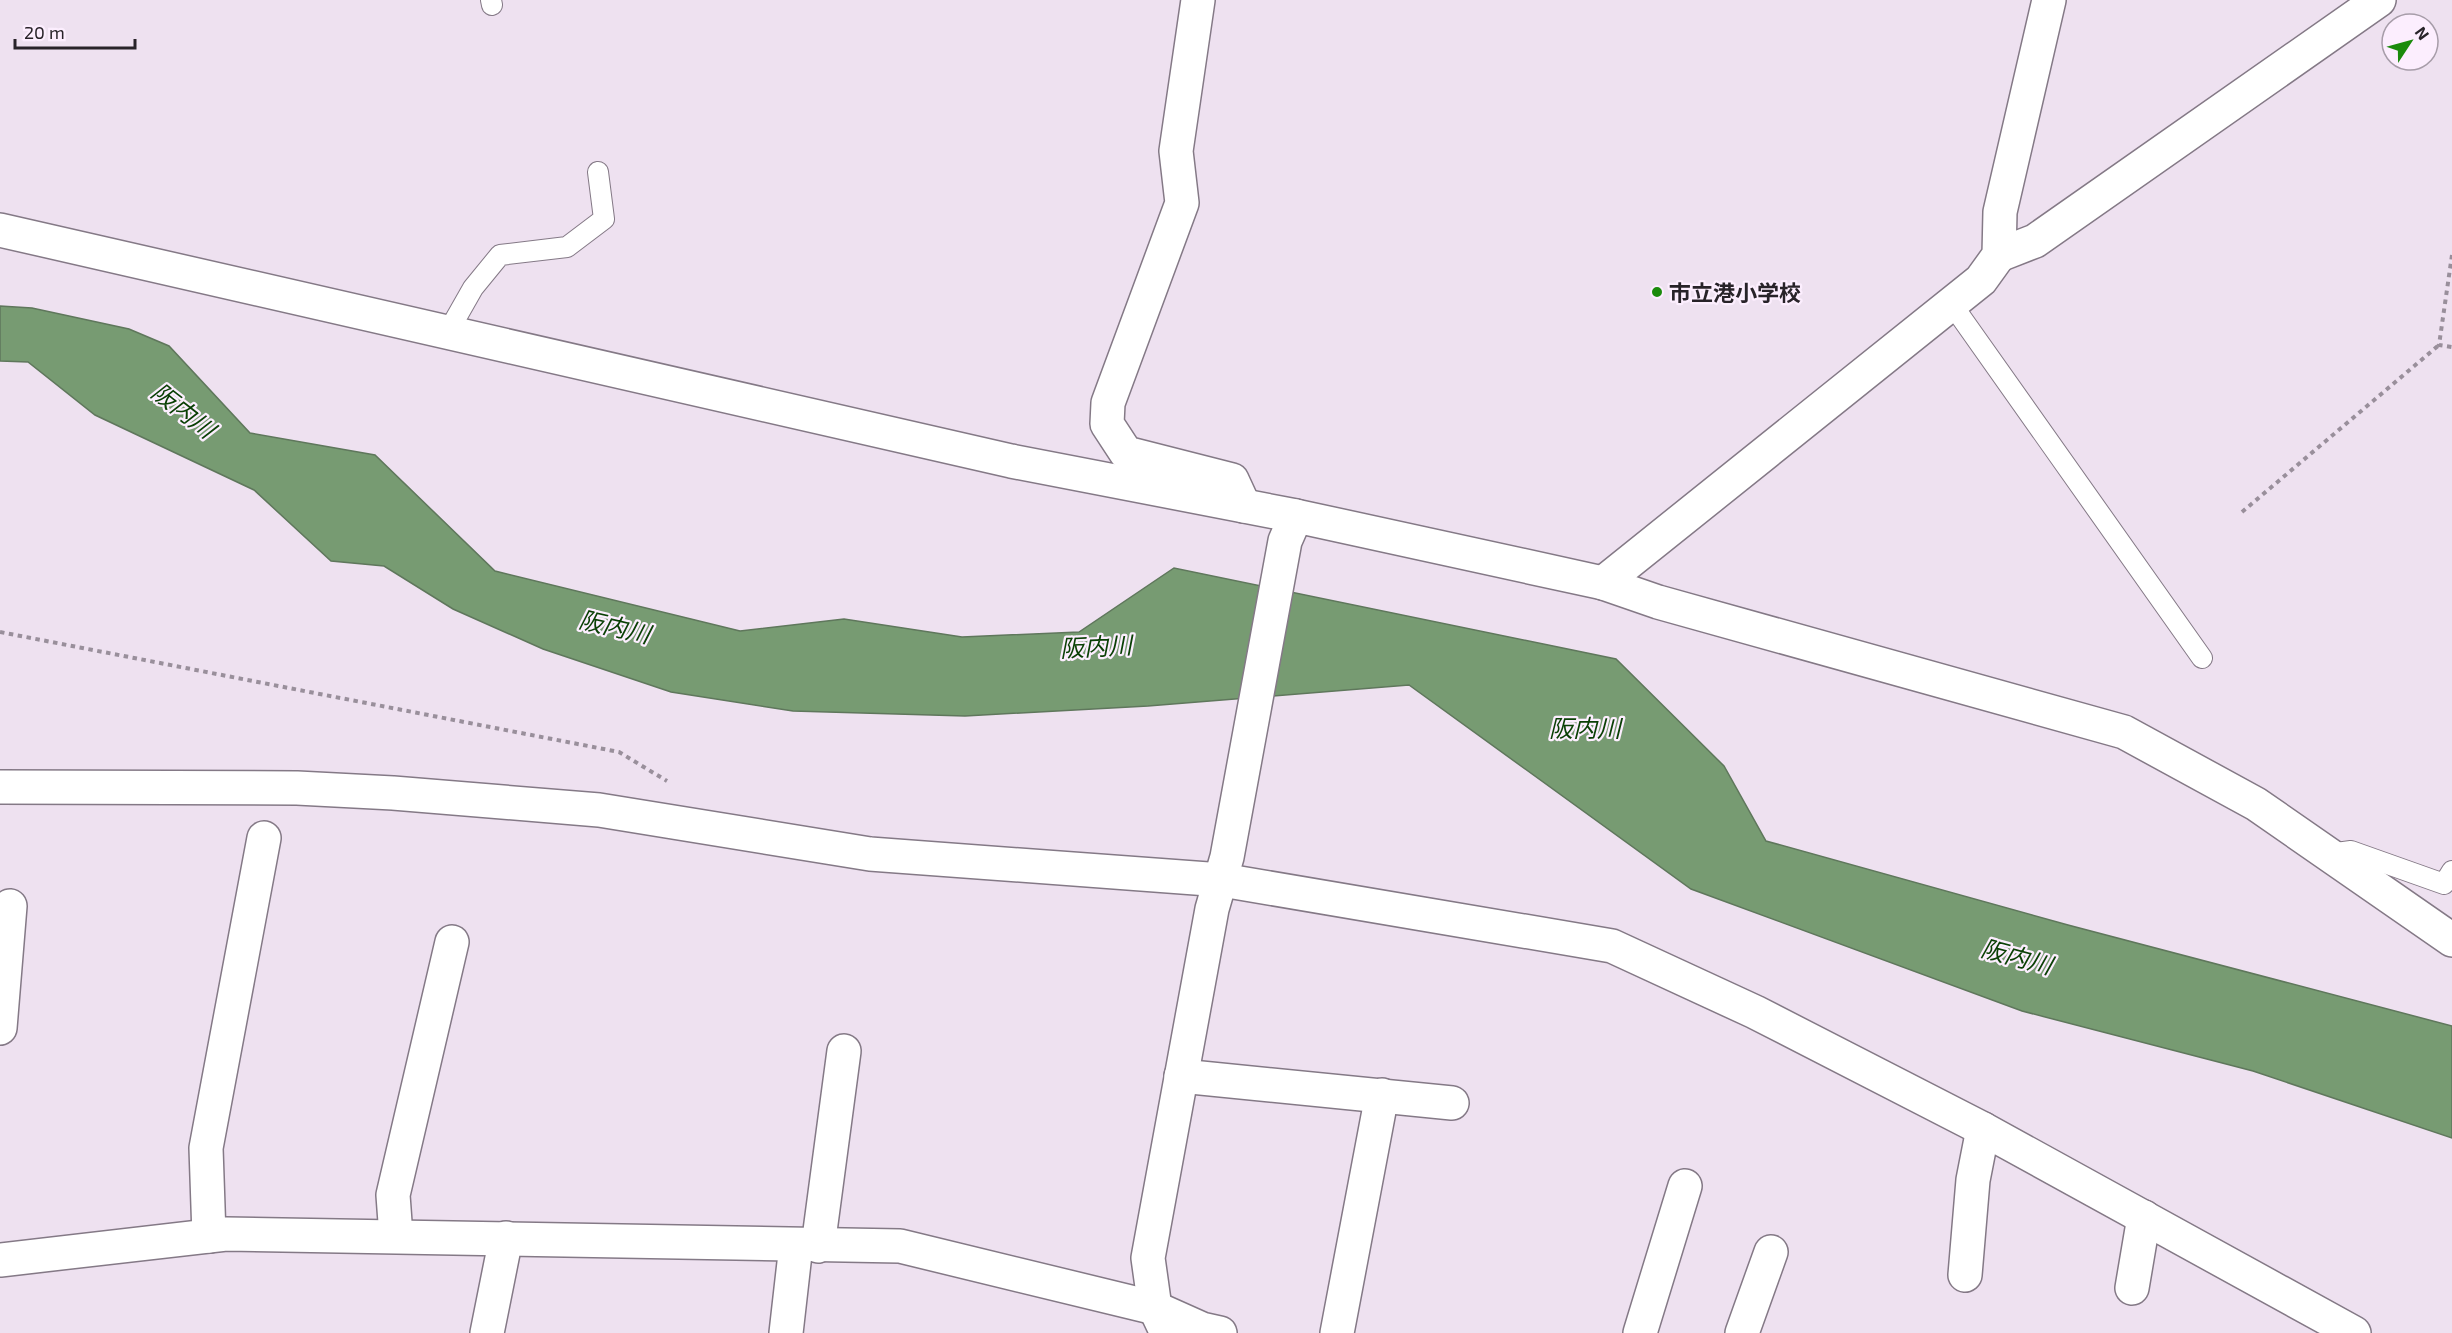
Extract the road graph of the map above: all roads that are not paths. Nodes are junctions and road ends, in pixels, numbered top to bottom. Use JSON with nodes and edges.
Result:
{"nodes":[{"id":1,"x":1198,"y":0,"type":"edge"},
{"id":2,"x":2049,"y":0,"type":"edge"},
{"id":3,"x":2379,"y":0,"type":"edge"},
{"id":4,"x":598,"y":172,"type":"dead end"},
{"id":5,"x":0,"y":230,"type":"edge"},
{"id":6,"x":1999,"y":255,"type":"junction"},
{"id":7,"x":1951,"y":303,"type":"junction"},
{"id":8,"x":448,"y":332,"type":"junction"},
{"id":9,"x":1244,"y":506,"type":"junction"},
{"id":10,"x":1290,"y":529,"type":"junction"},
{"id":11,"x":1603,"y":584,"type":"junction"},
{"id":12,"x":2202,"y":658,"type":"dead end"},
{"id":13,"x":0,"y":787,"type":"edge"},
{"id":14,"x":264,"y":838,"type":"dead end"},
{"id":15,"x":2329,"y":854,"type":"junction"},
{"id":16,"x":1225,"y":869,"type":"junction"},
{"id":17,"x":2452,"y":871,"type":"edge"},
{"id":18,"x":6,"y":927,"type":"edge"},
{"id":19,"x":2452,"y":940,"type":"edge"},
{"id":20,"x":452,"y":942,"type":"dead end"},
{"id":21,"x":0,"y":1028,"type":"edge"},
{"id":22,"x":844,"y":1051,"type":"dead end"},
{"id":23,"x":1181,"y":1076,"type":"junction"},
{"id":24,"x":1382,"y":1095,"type":"junction"},
{"id":25,"x":1452,"y":1103,"type":"dead end"},
{"id":26,"x":1983,"y":1129,"type":"junction"},
{"id":27,"x":1685,"y":1186,"type":"dead end"},
{"id":28,"x":2145,"y":1217,"type":"junction"},
{"id":29,"x":209,"y":1236,"type":"junction"},
{"id":30,"x":396,"y":1236,"type":"junction"},
{"id":31,"x":506,"y":1239,"type":"junction"},
{"id":32,"x":807,"y":1245,"type":"junction"},
{"id":33,"x":1771,"y":1252,"type":"dead end"},
{"id":34,"x":0,"y":1260,"type":"edge"},
{"id":35,"x":1965,"y":1275,"type":"dead end"},
{"id":36,"x":2133,"y":1288,"type":"dead end"},
{"id":37,"x":1161,"y":1321,"type":"edge"},
{"id":38,"x":487,"y":1333,"type":"edge"},
{"id":39,"x":786,"y":1333,"type":"edge"},
{"id":40,"x":1220,"y":1333,"type":"edge"},
{"id":41,"x":1337,"y":1333,"type":"edge"},
{"id":42,"x":1640,"y":1333,"type":"edge"},
{"id":43,"x":1742,"y":1333,"type":"edge"},
{"id":44,"x":2354,"y":1333,"type":"edge"}],
"edges":[{"from":1,"to":9,"type":"street"},
{"from":2,"to":6,"type":"street"},
{"from":3,"to":6,"type":"street"},
{"from":4,"to":8,"type":"lane"},
{"from":5,"to":8,"type":"street"},
{"from":6,"to":7,"type":"street"},
{"from":7,"to":11,"type":"street"},
{"from":7,"to":12,"type":"lane"},
{"from":8,"to":9,"type":"street"},
{"from":9,"to":10,"type":"street"},
{"from":10,"to":11,"type":"street"},
{"from":10,"to":16,"type":"street"},
{"from":11,"to":15,"type":"street"},
{"from":13,"to":16,"type":"street"},
{"from":14,"to":29,"type":"street"},
{"from":15,"to":17,"type":"lane"},
{"from":15,"to":19,"type":"street"},
{"from":16,"to":23,"type":"street"},
{"from":16,"to":26,"type":"street"},
{"from":18,"to":21,"type":"street"},
{"from":20,"to":30,"type":"street"},
{"from":22,"to":32,"type":"street"},
{"from":23,"to":24,"type":"street"},
{"from":23,"to":37,"type":"street"},
{"from":24,"to":25,"type":"street"},
{"from":24,"to":41,"type":"street"},
{"from":26,"to":28,"type":"street"},
{"from":26,"to":35,"type":"street"},
{"from":27,"to":42,"type":"street"},
{"from":28,"to":36,"type":"street"},
{"from":28,"to":44,"type":"street"},
{"from":29,"to":30,"type":"street"},
{"from":29,"to":34,"type":"street"},
{"from":30,"to":31,"type":"street"},
{"from":31,"to":32,"type":"street"},
{"from":31,"to":38,"type":"street"},
{"from":32,"to":37,"type":"street"},
{"from":32,"to":39,"type":"street"},
{"from":33,"to":43,"type":"street"},
{"from":37,"to":40,"type":"street"}]}
